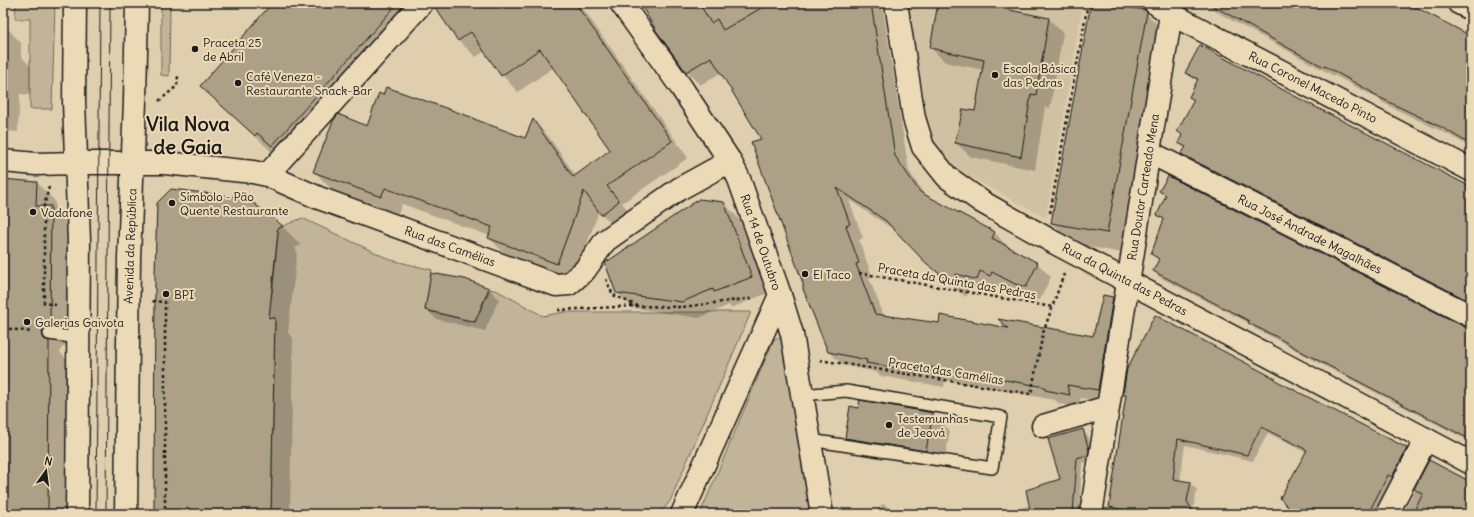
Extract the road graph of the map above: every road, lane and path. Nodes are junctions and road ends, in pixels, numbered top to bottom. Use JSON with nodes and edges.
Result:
{"nodes":[{"id":1,"x":75,"y":3,"type":"edge"},
{"id":2,"x":137,"y":3,"type":"edge"},
{"id":3,"x":422,"y":3,"type":"edge"},
{"id":4,"x":621,"y":3,"type":"edge"},
{"id":5,"x":896,"y":3,"type":"edge"},
{"id":6,"x":1088,"y":3,"type":"edge"},
{"id":7,"x":1459,"y":3,"type":"edge"},
{"id":8,"x":1163,"y":8,"type":"edge"},
{"id":9,"x":1471,"y":9,"type":"edge"},
{"id":10,"x":178,"y":76,"type":"dead end"},
{"id":11,"x":154,"y":102,"type":"dead end"},
{"id":12,"x":1149,"y":152,"type":"junction"},
{"id":13,"x":3,"y":161,"type":"edge"},
{"id":14,"x":730,"y":161,"type":"junction"},
{"id":15,"x":76,"y":163,"type":"junction"},
{"id":16,"x":133,"y":163,"type":"junction"},
{"id":17,"x":1471,"y":170,"type":"edge"},
{"id":18,"x":267,"y":175,"type":"junction"},
{"id":19,"x":50,"y":185,"type":"dead end"},
{"id":20,"x":1045,"y":237,"type":"junction"},
{"id":21,"x":1072,"y":251,"type":"junction"},
{"id":22,"x":859,"y":272,"type":"dead end"},
{"id":23,"x":606,"y":278,"type":"dead end"},
{"id":24,"x":544,"y":281,"type":"junction"},
{"id":25,"x":1128,"y":281,"type":"junction"},
{"id":26,"x":780,"y":295,"type":"junction"},
{"id":27,"x":148,"y":301,"type":"dead end"},
{"id":28,"x":51,"y":304,"type":"dead end"},
{"id":29,"x":637,"y":306,"type":"junction"},
{"id":30,"x":1052,"y":307,"type":"junction"},
{"id":31,"x":1471,"y":316,"type":"edge"},
{"id":32,"x":3,"y":328,"type":"edge"},
{"id":33,"x":1043,"y":333,"type":"joint"},
{"id":34,"x":50,"y":334,"type":"joint"},
{"id":35,"x":79,"y":338,"type":"junction"},
{"id":36,"x":796,"y":356,"type":"junction"},
{"id":37,"x":802,"y":395,"type":"junction"},
{"id":38,"x":1108,"y":407,"type":"junction"},
{"id":39,"x":1042,"y":426,"type":"dead end"},
{"id":40,"x":1426,"y":439,"type":"junction"},
{"id":41,"x":810,"y":440,"type":"junction"},
{"id":42,"x":1471,"y":463,"type":"edge"},
{"id":43,"x":77,"y":514,"type":"edge"},
{"id":44,"x":126,"y":514,"type":"edge"},
{"id":45,"x":165,"y":514,"type":"edge"},
{"id":46,"x":682,"y":514,"type":"edge"},
{"id":47,"x":822,"y":514,"type":"edge"},
{"id":48,"x":1091,"y":514,"type":"edge"},
{"id":49,"x":1388,"y":514,"type":"edge"}],
"edges":[{"from":1,"to":15,"type":"street"},
{"from":2,"to":16,"type":"street","name":"Avenida da República"},
{"from":3,"to":18,"type":"street"},
{"from":4,"to":14,"type":"street","name":"Rua 14 de Outubro"},
{"from":5,"to":20,"type":"street","name":"Rua da Quinta das Pedras"},
{"from":6,"to":20,"type":"path"},
{"from":7,"to":9,"type":"street"},
{"from":8,"to":12,"type":"street","name":"Rua Doutor Carteado Mena"},
{"from":8,"to":17,"type":"street","name":"Rua Coronel Macedo Pinto"},
{"from":10,"to":11,"type":"path"},
{"from":12,"to":25,"type":"street","name":"Rua Doutor Carteado Mena"},
{"from":12,"to":31,"type":"street","name":"Rua José Andrade Magalhães"},
{"from":13,"to":15,"type":"street","name":"Rua das Camélias"},
{"from":14,"to":24,"type":"street","name":"Rua das Camélias"},
{"from":14,"to":26,"type":"street","name":"Rua 14 de Outubro"},
{"from":15,"to":16,"type":"street","name":"Rua das Camélias"},
{"from":15,"to":35,"type":"street"},
{"from":16,"to":18,"type":"street","name":"Rua das Camélias"},
{"from":16,"to":44,"type":"street","name":"Avenida da República"},
{"from":18,"to":24,"type":"street","name":"Rua das Camélias"},
{"from":19,"to":28,"type":"path"},
{"from":20,"to":21,"type":"street","name":"Rua da Quinta das Pedras"},
{"from":21,"to":25,"type":"street","name":"Rua da Quinta das Pedras"},
{"from":21,"to":30,"type":"path","name":"Praceta da Quinta das Pedras"},
{"from":22,"to":30,"type":"path","name":"Praceta da Quinta das Pedras"},
{"from":23,"to":29,"type":"path"},
{"from":24,"to":29,"type":"path"},
{"from":25,"to":38,"type":"street","name":"Rua Doutor Carteado Mena"},
{"from":25,"to":40,"type":"street","name":"Rua da Quinta das Pedras"},
{"from":26,"to":29,"type":"path"},
{"from":26,"to":36,"type":"street","name":"Rua 14 de Outubro"},
{"from":26,"to":46,"type":"street"},
{"from":27,"to":45,"type":"path"},
{"from":30,"to":33,"type":"path","name":"Praceta da Quinta das Pedras"},
{"from":32,"to":34,"type":"path"},
{"from":33,"to":36,"type":"path","name":"Praceta das Camélias"},
{"from":34,"to":35,"type":"lane"},
{"from":35,"to":43,"type":"street"},
{"from":36,"to":37,"type":"street","name":"Rua 14 de Outubro"},
{"from":37,"to":41,"type":"street","name":"Rua 14 de Outubro"},
{"from":37,"to":41,"type":"lane"},
{"from":38,"to":39,"type":"street"},
{"from":38,"to":48,"type":"street","name":"Rua Doutor Carteado Mena"},
{"from":40,"to":42,"type":"street","name":"Rua da Quinta das Pedras"},
{"from":40,"to":49,"type":"street"},
{"from":41,"to":47,"type":"street","name":"Rua 14 de Outubro"}]}
